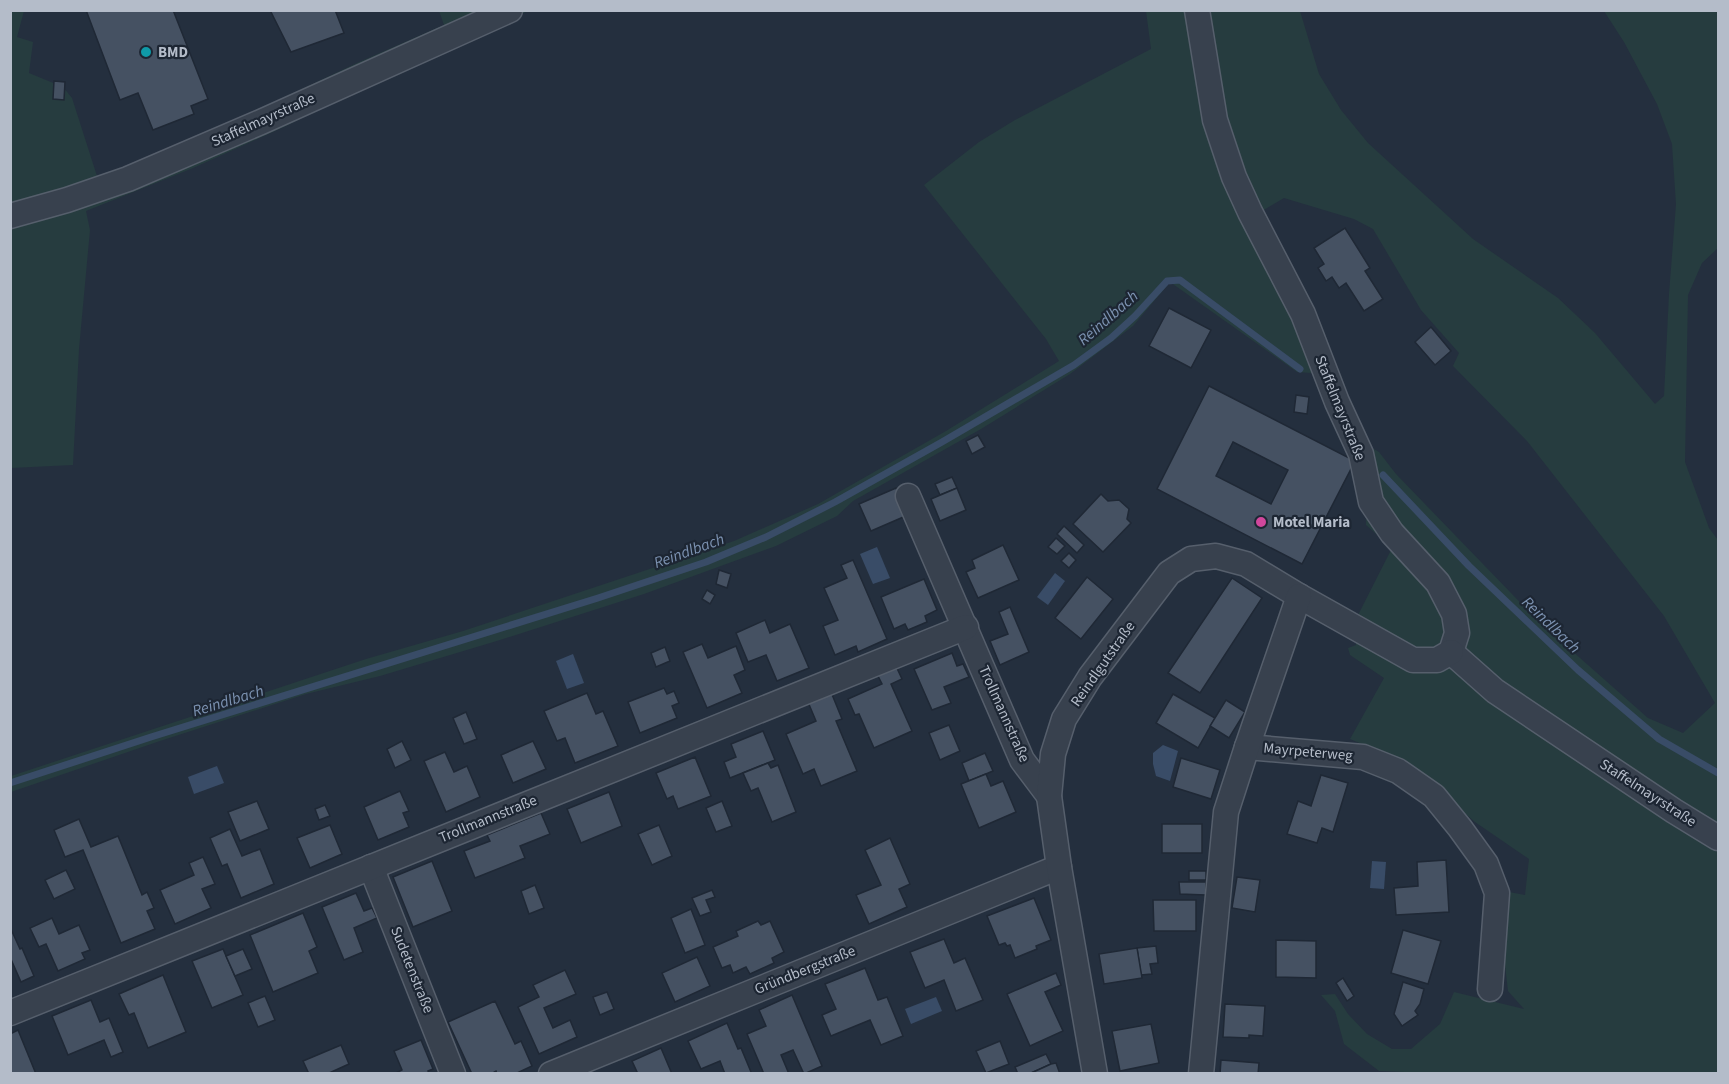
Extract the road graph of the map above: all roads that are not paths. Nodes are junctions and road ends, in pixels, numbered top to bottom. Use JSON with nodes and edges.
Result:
{"nodes":[{"id":1,"x":510,"y":10,"type":"edge"},
{"id":2,"x":1197,"y":10,"type":"edge"},
{"id":3,"x":10,"y":216,"type":"edge"},
{"id":4,"x":908,"y":496,"type":"dead end"},
{"id":5,"x":1299,"y":596,"type":"junction"},
{"id":6,"x":966,"y":627,"type":"junction"},
{"id":7,"x":1451,"y":652,"type":"junction"},
{"id":8,"x":1247,"y":747,"type":"junction"},
{"id":9,"x":1049,"y":796,"type":"junction"},
{"id":10,"x":1719,"y":838,"type":"edge"},
{"id":11,"x":371,"y":867,"type":"junction"},
{"id":12,"x":1059,"y":867,"type":"junction"},
{"id":13,"x":1490,"y":989,"type":"dead end"},
{"id":14,"x":10,"y":1013,"type":"edge"},
{"id":15,"x":453,"y":1074,"type":"edge"},
{"id":16,"x":551,"y":1074,"type":"edge"},
{"id":17,"x":1095,"y":1074,"type":"edge"},
{"id":18,"x":1201,"y":1074,"type":"edge"}],
"edges":[{"from":1,"to":3,"type":"street","name":"Staffelmayrstraße"},
{"from":2,"to":7,"type":"street","name":"Staffelmayrstraße"},
{"from":4,"to":6,"type":"street","name":"Trollmannstraße"},
{"from":5,"to":7,"type":"street","name":"Reindlgutstraße"},
{"from":5,"to":8,"type":"street","name":"Mayrpeterweg"},
{"from":5,"to":9,"type":"street","name":"Reindlgutstraße"},
{"from":6,"to":9,"type":"street","name":"Trollmannstraße"},
{"from":6,"to":11,"type":"street","name":"Trollmannstraße"},
{"from":7,"to":10,"type":"street","name":"Staffelmayrstraße"},
{"from":8,"to":13,"type":"street","name":"Mayrpeterweg"},
{"from":8,"to":18,"type":"street","name":"Mayrpeterweg"},
{"from":9,"to":12,"type":"street","name":"Reindlgutstraße"},
{"from":11,"to":14,"type":"street","name":"Trollmannstraße"},
{"from":11,"to":15,"type":"street","name":"Sudetenstraße"},
{"from":12,"to":16,"type":"street","name":"Gründbergstraße"},
{"from":12,"to":17,"type":"street","name":"Reindlgutstraße"}]}
